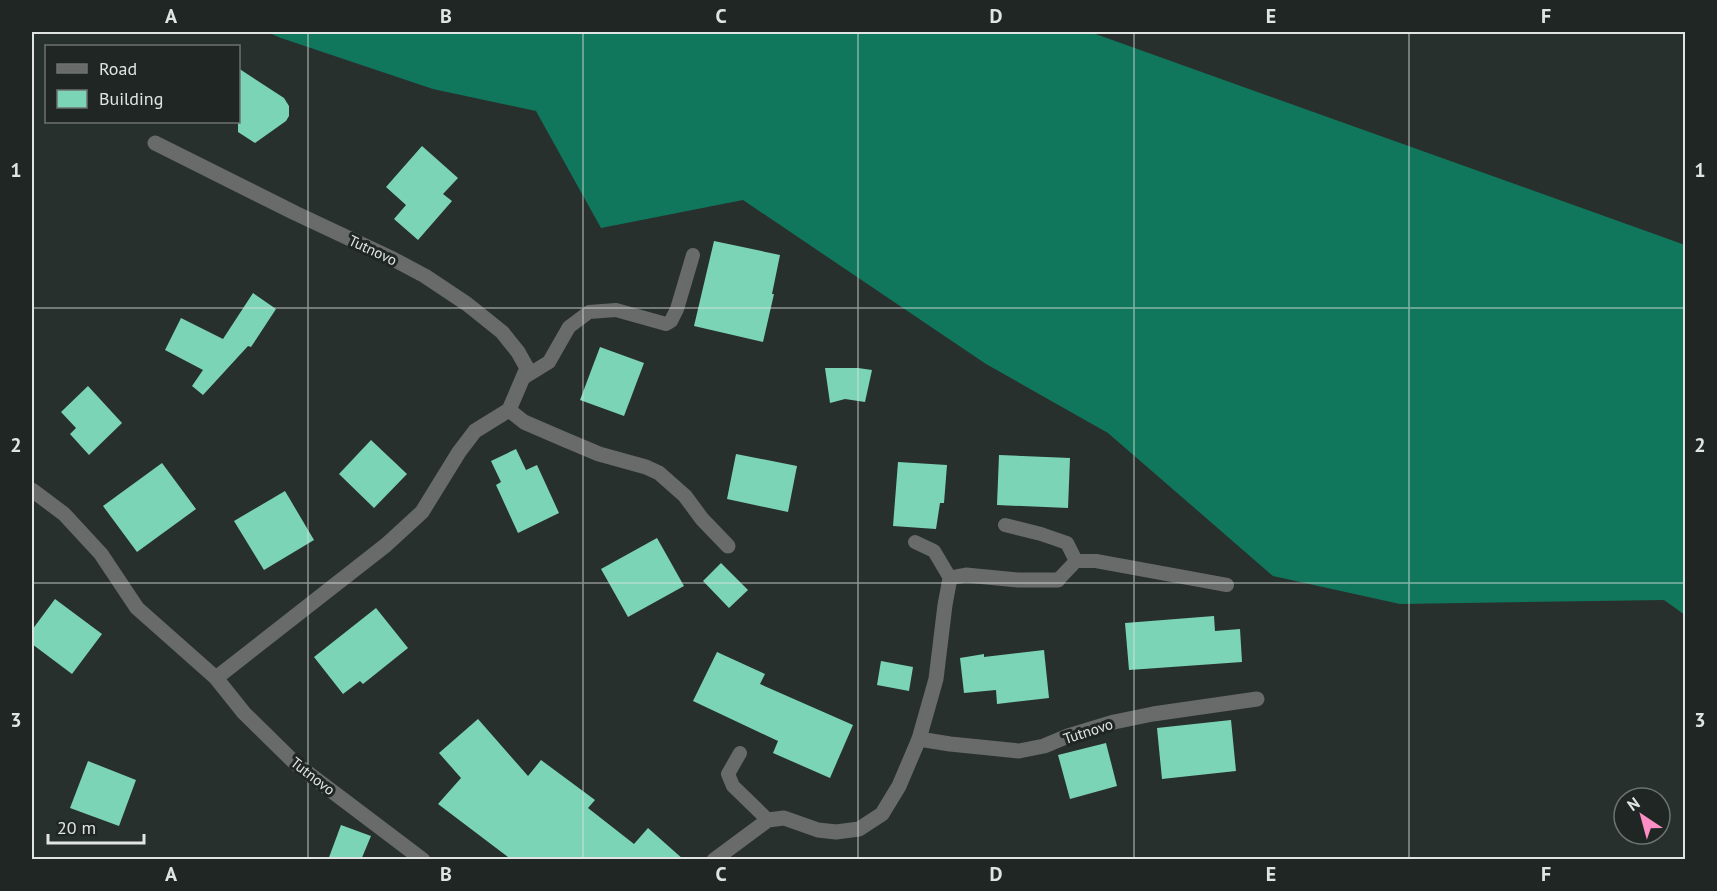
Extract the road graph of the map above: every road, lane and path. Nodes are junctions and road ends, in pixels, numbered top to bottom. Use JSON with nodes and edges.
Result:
{"nodes":[{"id":1,"x":155,"y":143,"type":"dead end"},
{"id":2,"x":693,"y":255,"type":"dead end"},
{"id":3,"x":523,"y":378,"type":"junction"},
{"id":4,"x":509,"y":410,"type":"junction"},
{"id":5,"x":32,"y":490,"type":"edge"},
{"id":6,"x":1005,"y":525,"type":"dead end"},
{"id":7,"x":915,"y":542,"type":"dead end"},
{"id":8,"x":728,"y":546,"type":"dead end"},
{"id":9,"x":1076,"y":561,"type":"junction"},
{"id":10,"x":950,"y":578,"type":"junction"},
{"id":11,"x":1058,"y":580,"type":"joint"},
{"id":12,"x":1227,"y":585,"type":"dead end"},
{"id":13,"x":216,"y":678,"type":"junction"},
{"id":14,"x":1257,"y":699,"type":"dead end"},
{"id":15,"x":919,"y":740,"type":"junction"},
{"id":16,"x":740,"y":753,"type":"dead end"},
{"id":17,"x":768,"y":820,"type":"junction"},
{"id":18,"x":423,"y":860,"type":"edge"},
{"id":19,"x":714,"y":860,"type":"edge"}],
"edges":[{"from":1,"to":3,"type":"street","name":"Tutnovo"},
{"from":2,"to":3,"type":"lane"},
{"from":3,"to":4,"type":"street"},
{"from":4,"to":8,"type":"street"},
{"from":4,"to":13,"type":"street"},
{"from":5,"to":13,"type":"street","name":"Tutnovo"},
{"from":6,"to":9,"type":"lane"},
{"from":7,"to":10,"type":"lane"},
{"from":9,"to":11,"type":"lane"},
{"from":9,"to":12,"type":"lane"},
{"from":10,"to":11,"type":"street"},
{"from":10,"to":15,"type":"street"},
{"from":13,"to":18,"type":"street","name":"Tutnovo"},
{"from":14,"to":15,"type":"street","name":"Tutnovo"},
{"from":15,"to":17,"type":"street"},
{"from":16,"to":17,"type":"lane"},
{"from":17,"to":19,"type":"street"}]}
